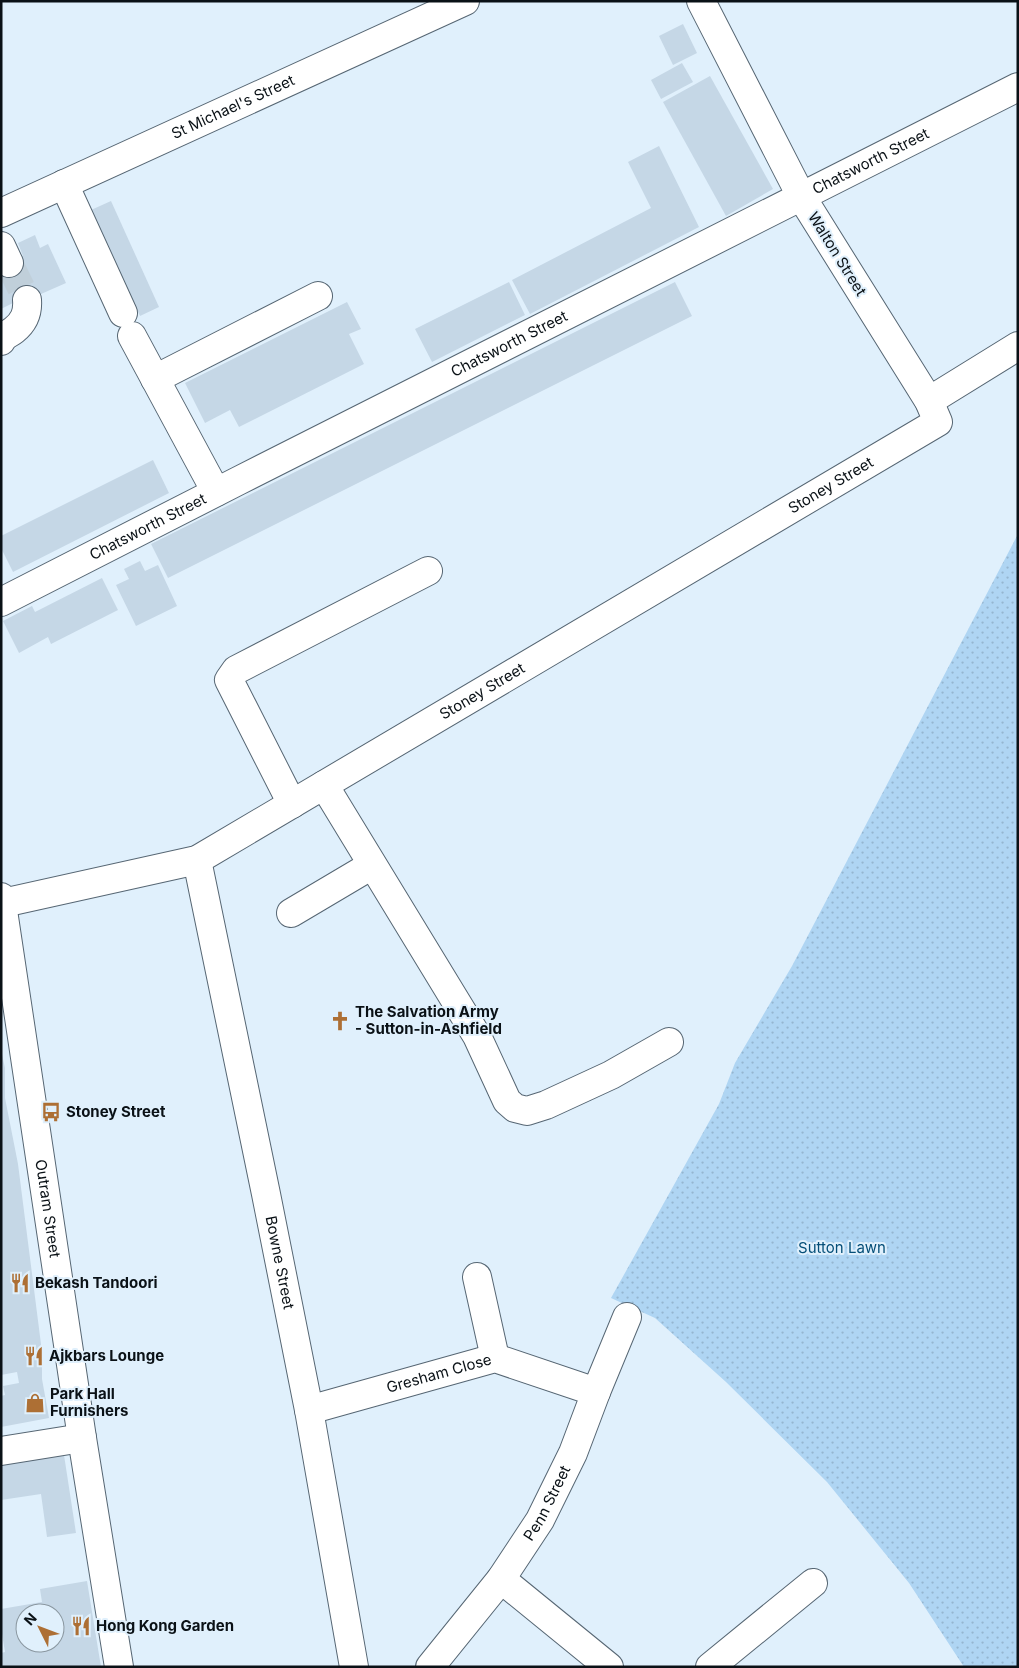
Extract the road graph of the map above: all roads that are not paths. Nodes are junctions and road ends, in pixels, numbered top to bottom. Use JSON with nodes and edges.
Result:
{"nodes":[{"id":1,"x":465,"y":1,"type":"edge"},
{"id":2,"x":701,"y":1,"type":"edge"},
{"id":3,"x":430,"y":8,"type":"edge"},
{"id":4,"x":1018,"y":87,"type":"edge"},
{"id":5,"x":64,"y":184,"type":"junction"},
{"id":6,"x":801,"y":196,"type":"junction"},
{"id":7,"x":1,"y":212,"type":"edge"},
{"id":8,"x":318,"y":296,"type":"dead end"},
{"id":9,"x":27,"y":300,"type":"tunnel mouth"},
{"id":10,"x":1,"y":341,"type":"edge"},
{"id":11,"x":1018,"y":346,"type":"edge"},
{"id":12,"x":156,"y":380,"type":"junction"},
{"id":13,"x":934,"y":412,"type":"junction"},
{"id":14,"x":227,"y":486,"type":"junction"},
{"id":15,"x":428,"y":571,"type":"dead end"},
{"id":16,"x":1,"y":602,"type":"edge"},
{"id":17,"x":324,"y":785,"type":"junction"},
{"id":18,"x":292,"y":804,"type":"junction"},
{"id":19,"x":197,"y":860,"type":"junction"},
{"id":20,"x":372,"y":865,"type":"junction"},
{"id":21,"x":2,"y":900,"type":"edge"},
{"id":22,"x":291,"y":913,"type":"dead end"},
{"id":23,"x":669,"y":1042,"type":"dead end"},
{"id":24,"x":477,"y":1277,"type":"dead end"},
{"id":25,"x":627,"y":1317,"type":"dead end"},
{"id":26,"x":495,"y":1358,"type":"junction"},
{"id":27,"x":596,"y":1392,"type":"junction"},
{"id":28,"x":309,"y":1410,"type":"junction"},
{"id":29,"x":82,"y":1438,"type":"junction"},
{"id":30,"x":1,"y":1451,"type":"edge"},
{"id":31,"x":501,"y":1579,"type":"junction"},
{"id":32,"x":813,"y":1583,"type":"dead end"},
{"id":33,"x":119,"y":1667,"type":"edge"},
{"id":34,"x":354,"y":1667,"type":"edge"},
{"id":35,"x":430,"y":1667,"type":"edge"},
{"id":36,"x":609,"y":1667,"type":"edge"},
{"id":37,"x":710,"y":1667,"type":"edge"}],
"edges":[{"from":1,"to":3,"type":"street","name":"St Michael's Street"},
{"from":2,"to":6,"type":"street","name":"Walton Street"},
{"from":3,"to":5,"type":"street","name":"St Michael's Street"},
{"from":4,"to":6,"type":"street","name":"Chatsworth Street"},
{"from":5,"to":7,"type":"street","name":"St Michael's Street"},
{"from":5,"to":12,"type":"street"},
{"from":6,"to":13,"type":"street","name":"Walton Street"},
{"from":6,"to":14,"type":"street","name":"Chatsworth Street"},
{"from":8,"to":12,"type":"street"},
{"from":9,"to":10,"type":"street"},
{"from":11,"to":13,"type":"street","name":"Stoney Street"},
{"from":12,"to":14,"type":"street"},
{"from":13,"to":17,"type":"street","name":"Stoney Street"},
{"from":14,"to":16,"type":"street","name":"Chatsworth Street"},
{"from":15,"to":18,"type":"street"},
{"from":17,"to":18,"type":"street","name":"Stoney Street"},
{"from":17,"to":20,"type":"street"},
{"from":18,"to":19,"type":"street","name":"Stoney Street"},
{"from":19,"to":21,"type":"street","name":"Stoney Street"},
{"from":19,"to":28,"type":"street","name":"Bowne Street"},
{"from":20,"to":22,"type":"street"},
{"from":20,"to":23,"type":"street"},
{"from":21,"to":29,"type":"street","name":"Outram Street"},
{"from":24,"to":26,"type":"street"},
{"from":25,"to":27,"type":"street","name":"Penn Street"},
{"from":26,"to":27,"type":"street","name":"Gresham Close"},
{"from":26,"to":28,"type":"street","name":"Gresham Close"},
{"from":27,"to":31,"type":"street","name":"Penn Street"},
{"from":28,"to":34,"type":"street","name":"Bowne Street"},
{"from":29,"to":30,"type":"street"},
{"from":29,"to":33,"type":"street","name":"Outram Street"},
{"from":31,"to":35,"type":"street","name":"Penn Street"},
{"from":31,"to":36,"type":"street"},
{"from":32,"to":37,"type":"street"}]}
